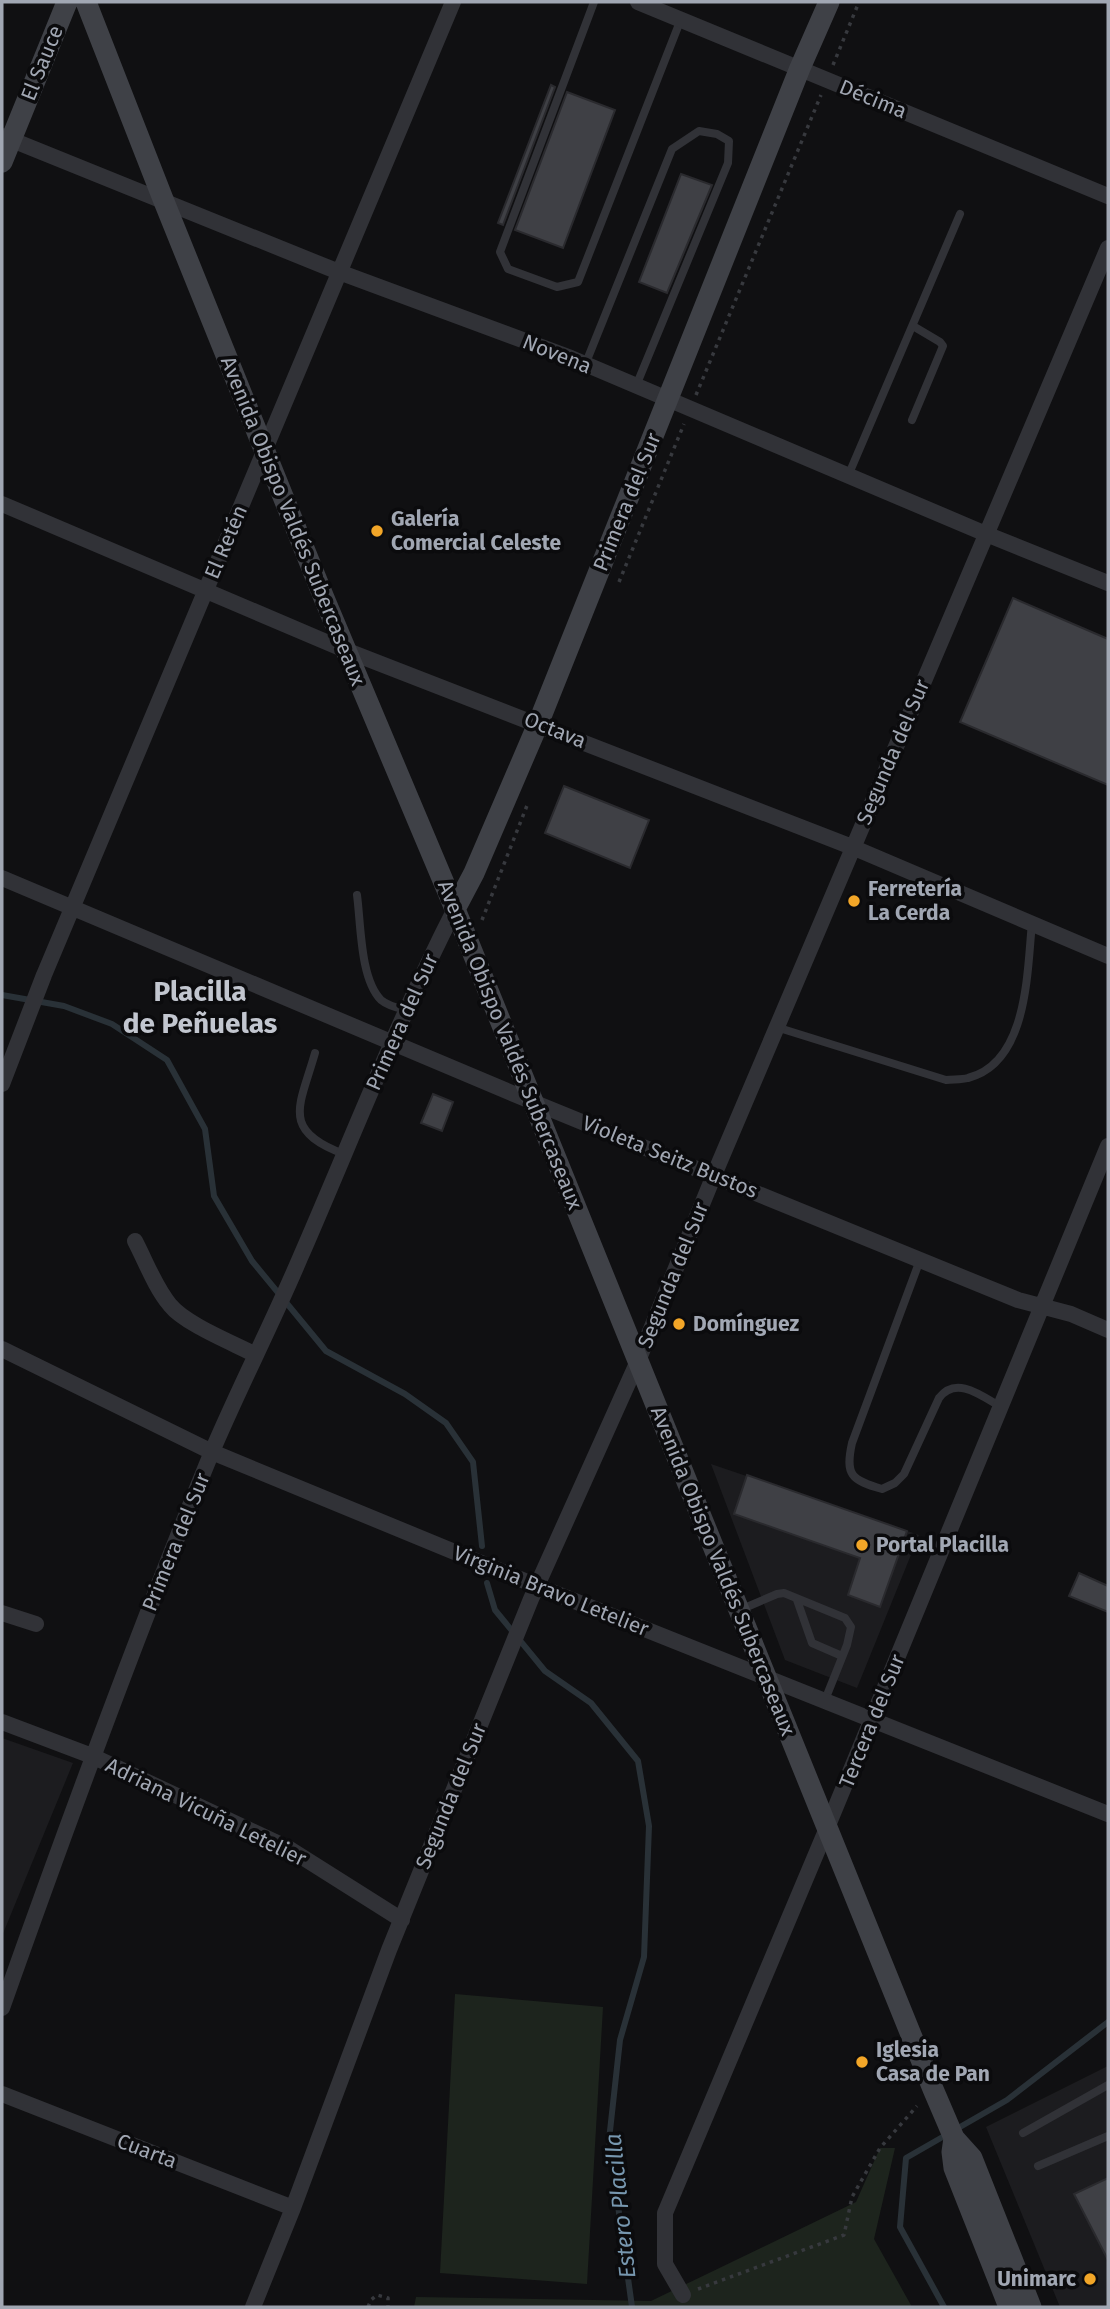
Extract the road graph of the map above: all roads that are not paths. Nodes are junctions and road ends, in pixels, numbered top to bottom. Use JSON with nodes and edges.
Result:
{"nodes":[{"id":1,"x":67,"y":2,"type":"edge"},
{"id":2,"x":86,"y":2,"type":"edge"},
{"id":3,"x":453,"y":2,"type":"edge"},
{"id":4,"x":594,"y":2,"type":"edge"},
{"id":5,"x":638,"y":2,"type":"edge"},
{"id":6,"x":829,"y":2,"type":"edge"},
{"id":7,"x":681,"y":19,"type":"junction"},
{"id":8,"x":800,"y":68,"type":"junction"},
{"id":9,"x":6,"y":138,"type":"edge"},
{"id":10,"x":2,"y":162,"type":"edge"},
{"id":11,"x":1108,"y":196,"type":"edge"},
{"id":12,"x":163,"y":199,"type":"junction"},
{"id":13,"x":960,"y":214,"type":"dead end"},
{"id":14,"x":1108,"y":248,"type":"edge"},
{"id":15,"x":340,"y":272,"type":"junction"},
{"id":16,"x":913,"y":326,"type":"junction"},
{"id":17,"x":585,"y":365,"type":"junction"},
{"id":18,"x":636,"y":386,"type":"junction"},
{"id":19,"x":667,"y":400,"type":"junction"},
{"id":20,"x":912,"y":420,"type":"dead end"},
{"id":21,"x":265,"y":450,"type":"junction"},
{"id":22,"x":848,"y":476,"type":"junction"},
{"id":23,"x":2,"y":504,"type":"edge"},
{"id":24,"x":986,"y":534,"type":"junction"},
{"id":25,"x":1108,"y":583,"type":"edge"},
{"id":26,"x":206,"y":591,"type":"junction"},
{"id":27,"x":345,"y":650,"type":"junction"},
{"id":28,"x":538,"y":724,"type":"junction"},
{"id":29,"x":852,"y":847,"type":"junction"},
{"id":30,"x":2,"y":878,"type":"edge"},
{"id":31,"x":358,"y":895,"type":"dead end"},
{"id":32,"x":73,"y":908,"type":"junction"},
{"id":33,"x":455,"y":909,"type":"junction"},
{"id":34,"x":1032,"y":923,"type":"junction"},
{"id":35,"x":1108,"y":956,"type":"edge"},
{"id":36,"x":406,"y":1010,"type":"junction"},
{"id":37,"x":776,"y":1027,"type":"junction"},
{"id":38,"x":392,"y":1042,"type":"junction"},
{"id":39,"x":315,"y":1053,"type":"dead end"},
{"id":40,"x":2,"y":1084,"type":"edge"},
{"id":41,"x":533,"y":1102,"type":"junction"},
{"id":42,"x":1108,"y":1146,"type":"edge"},
{"id":43,"x":344,"y":1154,"type":"junction"},
{"id":44,"x":714,"y":1175,"type":"junction"},
{"id":45,"x":135,"y":1241,"type":"dead end"},
{"id":46,"x":920,"y":1260,"type":"junction"},
{"id":47,"x":1042,"y":1307,"type":"junction"},
{"id":48,"x":1108,"y":1329,"type":"edge"},
{"id":49,"x":2,"y":1349,"type":"edge"},
{"id":50,"x":256,"y":1355,"type":"junction"},
{"id":51,"x":638,"y":1361,"type":"junction"},
{"id":52,"x":1001,"y":1407,"type":"junction"},
{"id":53,"x":212,"y":1452,"type":"junction"},
{"id":54,"x":534,"y":1592,"type":"junction"},
{"id":55,"x":797,"y":1600,"type":"junction"},
{"id":56,"x":739,"y":1611,"type":"junction"},
{"id":57,"x":2,"y":1613,"type":"edge"},
{"id":58,"x":36,"y":1625,"type":"dead end"},
{"id":59,"x":842,"y":1656,"type":"junction"},
{"id":60,"x":766,"y":1676,"type":"junction"},
{"id":61,"x":825,"y":1700,"type":"junction"},
{"id":62,"x":872,"y":1719,"type":"junction"},
{"id":63,"x":2,"y":1722,"type":"edge"},
{"id":64,"x":92,"y":1756,"type":"junction"},
{"id":65,"x":1108,"y":1814,"type":"edge"},
{"id":66,"x":827,"y":1829,"type":"junction"},
{"id":67,"x":402,"y":1920,"type":"junction"},
{"id":68,"x":2,"y":2008,"type":"edge"},
{"id":69,"x":1108,"y":2085,"type":"edge"},
{"id":70,"x":2,"y":2094,"type":"edge"},
{"id":71,"x":1023,"y":2133,"type":"dead end"},
{"id":72,"x":1108,"y":2136,"type":"edge"},
{"id":73,"x":954,"y":2138,"type":"junction"},
{"id":74,"x":1038,"y":2166,"type":"dead end"},
{"id":75,"x":293,"y":2208,"type":"junction"},
{"id":76,"x":683,"y":2295,"type":"road end"},
{"id":77,"x":253,"y":2307,"type":"edge"},
{"id":78,"x":1009,"y":2307,"type":"edge"},
{"id":79,"x":1031,"y":2307,"type":"edge"}],
"edges":[{"from":1,"to":9,"type":"main road","name":"El Sauce"},
{"from":2,"to":12,"type":"main road","name":"Avenida Obispo Valdés Subercaseaux"},
{"from":3,"to":15,"type":"street","name":"El Retén"},
{"from":4,"to":7,"type":"lane"},
{"from":5,"to":7,"type":"street","name":"Décima"},
{"from":6,"to":8,"type":"main road","name":"Primera del Sur"},
{"from":7,"to":8,"type":"street","name":"Décima"},
{"from":8,"to":11,"type":"street","name":"Décima"},
{"from":8,"to":19,"type":"main road","name":"Primera del Sur"},
{"from":9,"to":10,"type":"main road","name":"El Sauce"},
{"from":9,"to":12,"type":"street","name":"Novena"},
{"from":12,"to":15,"type":"street","name":"Novena"},
{"from":12,"to":21,"type":"main road","name":"Avenida Obispo Valdés Subercaseaux"},
{"from":13,"to":16,"type":"lane"},
{"from":14,"to":24,"type":"street","name":"Segunda del Sur"},
{"from":15,"to":17,"type":"street","name":"Novena"},
{"from":15,"to":21,"type":"street","name":"El Retén"},
{"from":16,"to":20,"type":"lane"},
{"from":16,"to":22,"type":"lane"},
{"from":17,"to":18,"type":"street","name":"Novena"},
{"from":17,"to":18,"type":"lane"},
{"from":18,"to":19,"type":"street","name":"Novena"},
{"from":19,"to":22,"type":"street","name":"Novena"},
{"from":19,"to":28,"type":"main road","name":"Primera del Sur"},
{"from":21,"to":26,"type":"street","name":"El Retén"},
{"from":21,"to":27,"type":"main road","name":"Avenida Obispo Valdés Subercaseaux"},
{"from":22,"to":24,"type":"street","name":"Novena"},
{"from":23,"to":26,"type":"street","name":"Octava"},
{"from":24,"to":25,"type":"street","name":"Novena"},
{"from":24,"to":29,"type":"street","name":"Segunda del Sur"},
{"from":26,"to":27,"type":"street","name":"Octava"},
{"from":26,"to":32,"type":"street","name":"El Retén"},
{"from":27,"to":28,"type":"street","name":"Octava"},
{"from":27,"to":33,"type":"main road","name":"Avenida Obispo Valdés Subercaseaux"},
{"from":28,"to":29,"type":"street","name":"Octava"},
{"from":28,"to":33,"type":"main road","name":"Primera del Sur"},
{"from":29,"to":34,"type":"street","name":"Octava"},
{"from":29,"to":37,"type":"street","name":"Segunda del Sur"},
{"from":30,"to":32,"type":"street","name":"Violeta Seitz Bustos"},
{"from":31,"to":36,"type":"lane"},
{"from":32,"to":38,"type":"street","name":"Violeta Seitz Bustos"},
{"from":32,"to":40,"type":"street","name":"El Retén"},
{"from":33,"to":36,"type":"street","name":"Primera del Sur"},
{"from":33,"to":41,"type":"main road","name":"Avenida Obispo Valdés Subercaseaux"},
{"from":34,"to":35,"type":"street","name":"Octava"},
{"from":34,"to":37,"type":"lane"},
{"from":36,"to":38,"type":"street","name":"Primera del Sur"},
{"from":37,"to":44,"type":"street","name":"Segunda del Sur"},
{"from":38,"to":41,"type":"street","name":"Violeta Seitz Bustos"},
{"from":38,"to":43,"type":"street","name":"Primera del Sur"},
{"from":39,"to":43,"type":"lane"},
{"from":41,"to":44,"type":"street","name":"Violeta Seitz Bustos"},
{"from":41,"to":51,"type":"main road","name":"Avenida Obispo Valdés Subercaseaux"},
{"from":42,"to":47,"type":"street","name":"Tercera del Sur"},
{"from":43,"to":50,"type":"street","name":"Primera del Sur"},
{"from":44,"to":46,"type":"street","name":"Violeta Seitz Bustos"},
{"from":44,"to":51,"type":"street","name":"Segunda del Sur"},
{"from":45,"to":50,"type":"street"},
{"from":46,"to":47,"type":"street","name":"Violeta Seitz Bustos"},
{"from":46,"to":52,"type":"lane"},
{"from":47,"to":48,"type":"street","name":"Violeta Seitz Bustos"},
{"from":47,"to":52,"type":"street","name":"Tercera del Sur"},
{"from":49,"to":53,"type":"street","name":"Virginia Bravo Letelier"},
{"from":50,"to":53,"type":"street","name":"Primera del Sur"},
{"from":51,"to":54,"type":"street","name":"Segunda del Sur"},
{"from":51,"to":56,"type":"main road","name":"Avenida Obispo Valdés Subercaseaux"},
{"from":52,"to":62,"type":"street","name":"Tercera del Sur"},
{"from":53,"to":54,"type":"street","name":"Virginia Bravo Letelier"},
{"from":53,"to":64,"type":"street","name":"Primera del Sur"},
{"from":54,"to":60,"type":"street","name":"Virginia Bravo Letelier"},
{"from":54,"to":67,"type":"street","name":"Segunda del Sur"},
{"from":55,"to":56,"type":"lane"},
{"from":55,"to":59,"type":"lane"},
{"from":55,"to":59,"type":"lane"},
{"from":56,"to":60,"type":"main road","name":"Avenida Obispo Valdés Subercaseaux"},
{"from":57,"to":58,"type":"street"},
{"from":59,"to":61,"type":"lane"},
{"from":60,"to":61,"type":"street","name":"Virginia Bravo Letelier"},
{"from":60,"to":66,"type":"main road","name":"Avenida Obispo Valdés Subercaseaux"},
{"from":61,"to":62,"type":"street","name":"Virginia Bravo Letelier"},
{"from":62,"to":65,"type":"street","name":"Virginia Bravo Letelier"},
{"from":62,"to":66,"type":"street","name":"Tercera del Sur"},
{"from":63,"to":64,"type":"street","name":"Adriana Vicuña Letelier"},
{"from":64,"to":67,"type":"street","name":"Adriana Vicuña Letelier"},
{"from":64,"to":68,"type":"street","name":"Primera del Sur"},
{"from":66,"to":73,"type":"main road","name":"Avenida Obispo Valdés Subercaseaux"},
{"from":66,"to":76,"type":"street","name":"Tercera del Sur"},
{"from":67,"to":75,"type":"street","name":"Segunda del Sur"},
{"from":69,"to":71,"type":"lane"},
{"from":70,"to":75,"type":"street","name":"Cuarta"},
{"from":72,"to":74,"type":"lane"},
{"from":73,"to":78,"type":"main road"},
{"from":73,"to":79,"type":"main road"},
{"from":75,"to":77,"type":"street","name":"Segunda del Sur"}]}
